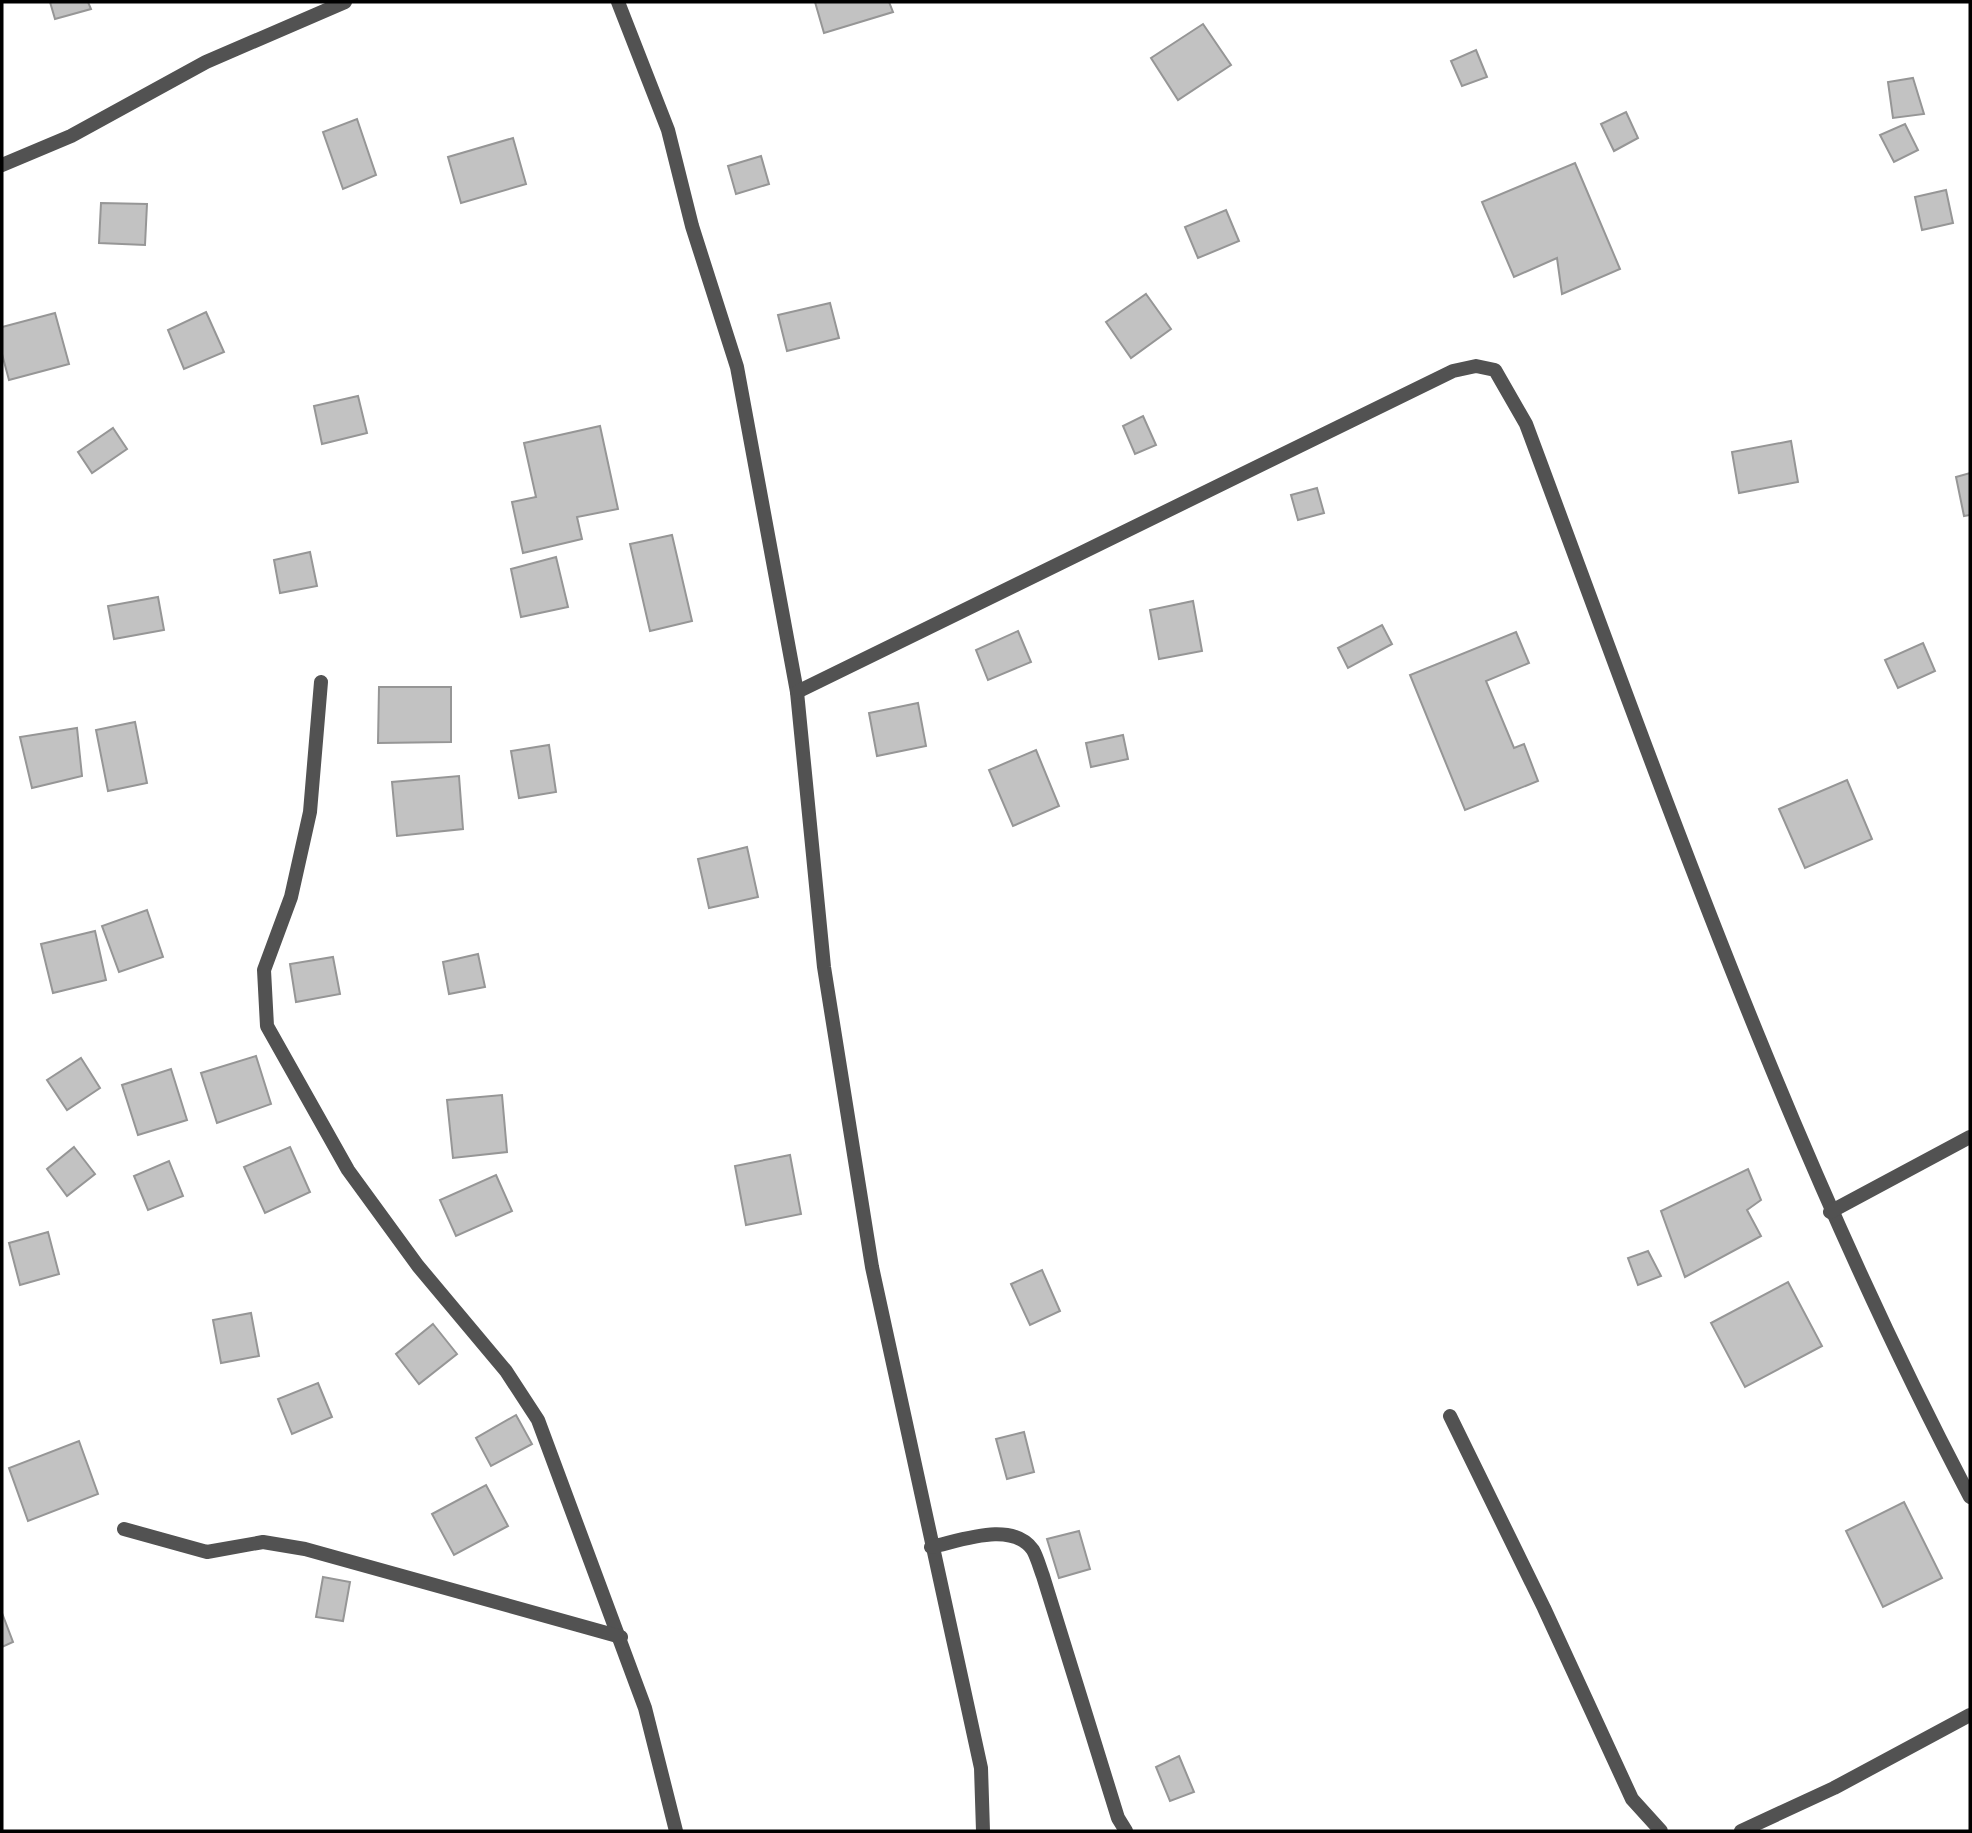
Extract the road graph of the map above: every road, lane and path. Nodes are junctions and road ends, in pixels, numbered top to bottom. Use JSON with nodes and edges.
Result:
{"nodes":[{"id":1,"x":345,"y":2,"type":"edge"},
{"id":2,"x":618,"y":2,"type":"edge"},
{"id":3,"x":2,"y":165,"type":"edge"},
{"id":4,"x":321,"y":682,"type":"dead end"},
{"id":5,"x":797,"y":692,"type":"junction"},
{"id":6,"x":1970,"y":1136,"type":"edge"},
{"id":7,"x":1830,"y":1212,"type":"junction"},
{"id":8,"x":1450,"y":1416,"type":"dead end"},
{"id":9,"x":1970,"y":1497,"type":"edge"},
{"id":10,"x":124,"y":1530,"type":"dead end"},
{"id":11,"x":931,"y":1547,"type":"junction"},
{"id":12,"x":621,"y":1637,"type":"junction"},
{"id":13,"x":1970,"y":1715,"type":"edge"},
{"id":14,"x":676,"y":1831,"type":"edge"},
{"id":15,"x":982,"y":1831,"type":"edge"},
{"id":16,"x":1126,"y":1831,"type":"edge"},
{"id":17,"x":1661,"y":1831,"type":"edge"},
{"id":18,"x":1741,"y":1831,"type":"edge"}],
"edges":[{"from":1,"to":3,"type":"street"},
{"from":2,"to":5,"type":"street"},
{"from":4,"to":12,"type":"street"},
{"from":5,"to":7,"type":"street"},
{"from":5,"to":11,"type":"street"},
{"from":6,"to":7,"type":"street"},
{"from":7,"to":9,"type":"street"},
{"from":8,"to":17,"type":"street"},
{"from":10,"to":12,"type":"street"},
{"from":11,"to":15,"type":"street"},
{"from":11,"to":16,"type":"street"},
{"from":12,"to":14,"type":"street"},
{"from":13,"to":18,"type":"street"}]}
